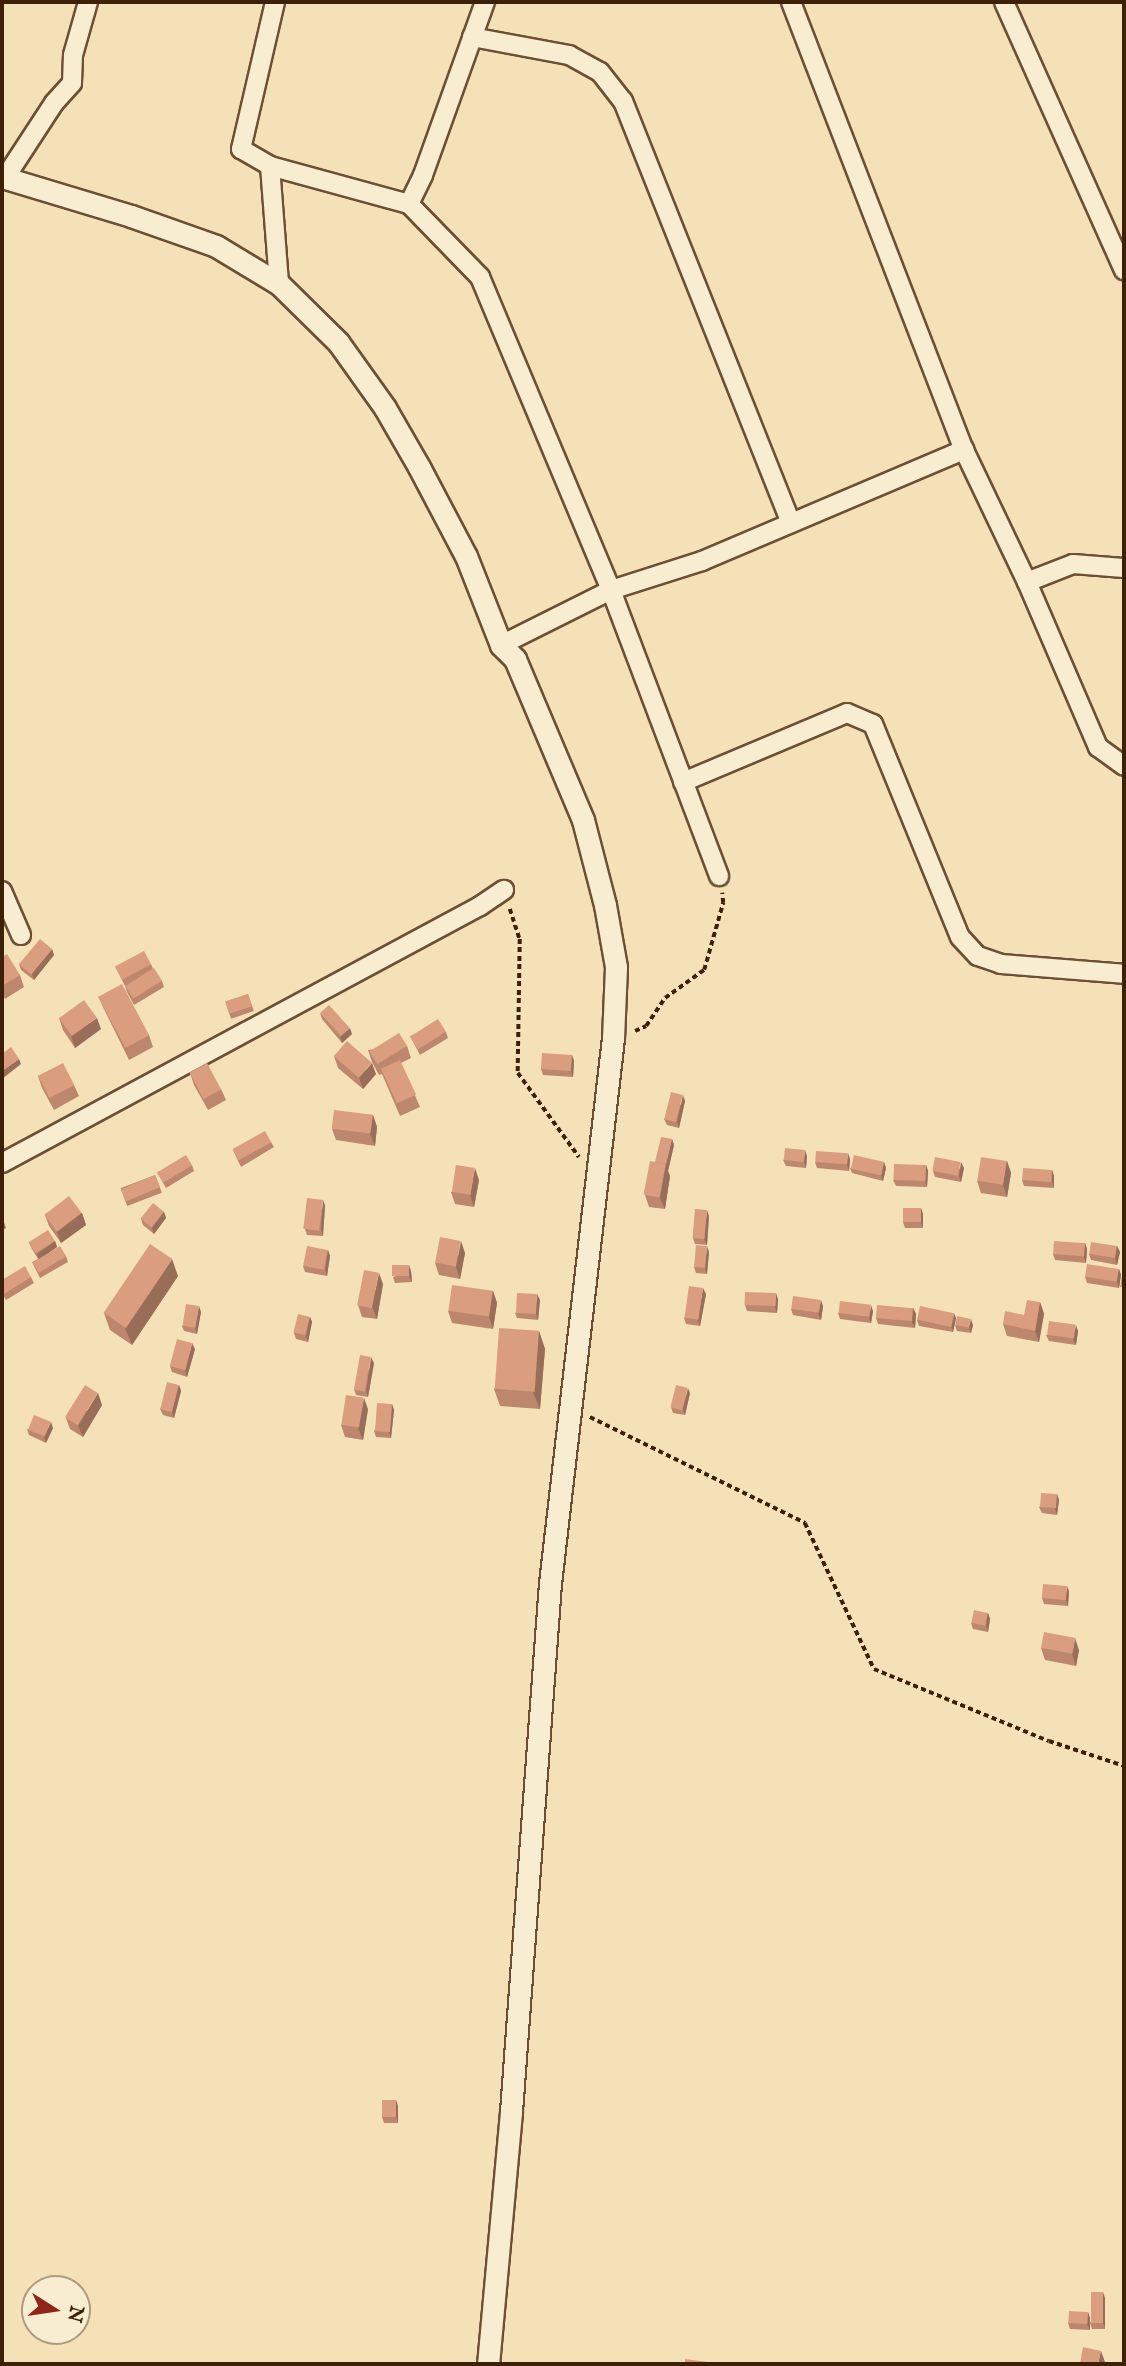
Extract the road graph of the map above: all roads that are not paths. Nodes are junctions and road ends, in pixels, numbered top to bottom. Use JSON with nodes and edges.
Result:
{"nodes":[{"id":1,"x":88,"y":2,"type":"edge"},
{"id":2,"x":275,"y":2,"type":"edge"},
{"id":3,"x":485,"y":2,"type":"edge"},
{"id":4,"x":791,"y":2,"type":"edge"},
{"id":5,"x":1003,"y":2,"type":"edge"},
{"id":6,"x":472,"y":37,"type":"junction"},
{"id":7,"x":270,"y":166,"type":"junction"},
{"id":8,"x":3,"y":178,"type":"edge"},
{"id":9,"x":409,"y":204,"type":"junction"},
{"id":10,"x":1124,"y":270,"type":"edge"},
{"id":11,"x":279,"y":285,"type":"junction"},
{"id":12,"x":964,"y":450,"type":"junction"},
{"id":13,"x":791,"y":523,"type":"junction"},
{"id":14,"x":1124,"y":568,"type":"edge"},
{"id":15,"x":1027,"y":582,"type":"junction"},
{"id":16,"x":611,"y":590,"type":"junction"},
{"id":17,"x":501,"y":645,"type":"junction"},
{"id":18,"x":1124,"y":766,"type":"edge"},
{"id":19,"x":683,"y":782,"type":"junction"},
{"id":20,"x":719,"y":876,"type":"road end"},
{"id":21,"x":504,"y":890,"type":"road end"},
{"id":22,"x":2,"y":891,"type":"edge"},
{"id":23,"x":21,"y":935,"type":"dead end"},
{"id":24,"x":1124,"y":974,"type":"edge"},
{"id":25,"x":2,"y":1163,"type":"edge"},
{"id":26,"x":488,"y":2364,"type":"edge"}],
"edges":[{"from":1,"to":8,"type":"street"},
{"from":2,"to":7,"type":"street"},
{"from":3,"to":6,"type":"street"},
{"from":4,"to":12,"type":"street"},
{"from":5,"to":10,"type":"street"},
{"from":6,"to":9,"type":"street"},
{"from":6,"to":13,"type":"street"},
{"from":7,"to":9,"type":"street"},
{"from":7,"to":11,"type":"street"},
{"from":8,"to":11,"type":"street"},
{"from":9,"to":16,"type":"street"},
{"from":11,"to":17,"type":"street"},
{"from":12,"to":13,"type":"street"},
{"from":12,"to":15,"type":"street"},
{"from":13,"to":16,"type":"street"},
{"from":14,"to":15,"type":"street"},
{"from":15,"to":18,"type":"street"},
{"from":16,"to":17,"type":"street"},
{"from":16,"to":19,"type":"street"},
{"from":17,"to":26,"type":"street"},
{"from":19,"to":20,"type":"street"},
{"from":19,"to":24,"type":"street"},
{"from":21,"to":25,"type":"street"},
{"from":22,"to":23,"type":"street"}]}
